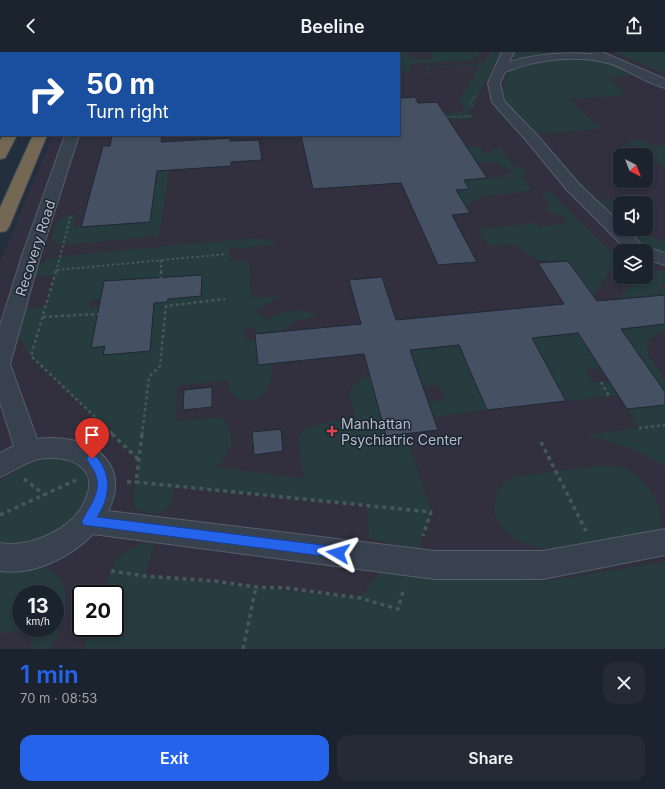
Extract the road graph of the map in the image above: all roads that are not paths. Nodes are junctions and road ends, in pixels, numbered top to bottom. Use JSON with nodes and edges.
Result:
{"nodes":[{"id":1,"x":508,"y":52,"type":"edge"},
{"id":2,"x":592,"y":52,"type":"edge"},
{"id":3,"x":610,"y":60,"type":"junction"},
{"id":4,"x":500,"y":70,"type":"junction"},
{"id":5,"x":665,"y":84,"type":"edge"},
{"id":6,"x":10,"y":136,"type":"edge"},
{"id":7,"x":40,"y":136,"type":"edge"},
{"id":8,"x":72,"y":136,"type":"edge"},
{"id":9,"x":0,"y":155,"type":"edge"},
{"id":10,"x":0,"y":227,"type":"edge"},
{"id":11,"x":630,"y":244,"type":"edge"},
{"id":12,"x":653,"y":255,"type":"edge"},
{"id":13,"x":665,"y":259,"type":"edge"},
{"id":14,"x":0,"y":362,"type":"edge"},
{"id":15,"x":0,"y":367,"type":"edge"},
{"id":16,"x":29,"y":452,"type":"junction"},
{"id":17,"x":0,"y":466,"type":"edge"},
{"id":18,"x":87,"y":521,"type":"junction"},
{"id":19,"x":665,"y":542,"type":"edge"},
{"id":20,"x":0,"y":557,"type":"edge"}],
"edges":[{"from":1,"to":4,"type":"street"},
{"from":2,"to":3,"type":"street"},
{"from":3,"to":4,"type":"street"},
{"from":3,"to":5,"type":"street"},
{"from":4,"to":11,"type":"street"},
{"from":6,"to":9,"type":"highway"},
{"from":7,"to":10,"type":"highway"},
{"from":8,"to":14,"type":"street","name":"Recovery Road"},
{"from":12,"to":13,"type":"street"},
{"from":15,"to":16,"type":"street"},
{"from":16,"to":17,"type":"street"},
{"from":16,"to":18,"type":"street"},
{"from":18,"to":19,"type":"street"},
{"from":18,"to":20,"type":"street"}]}
